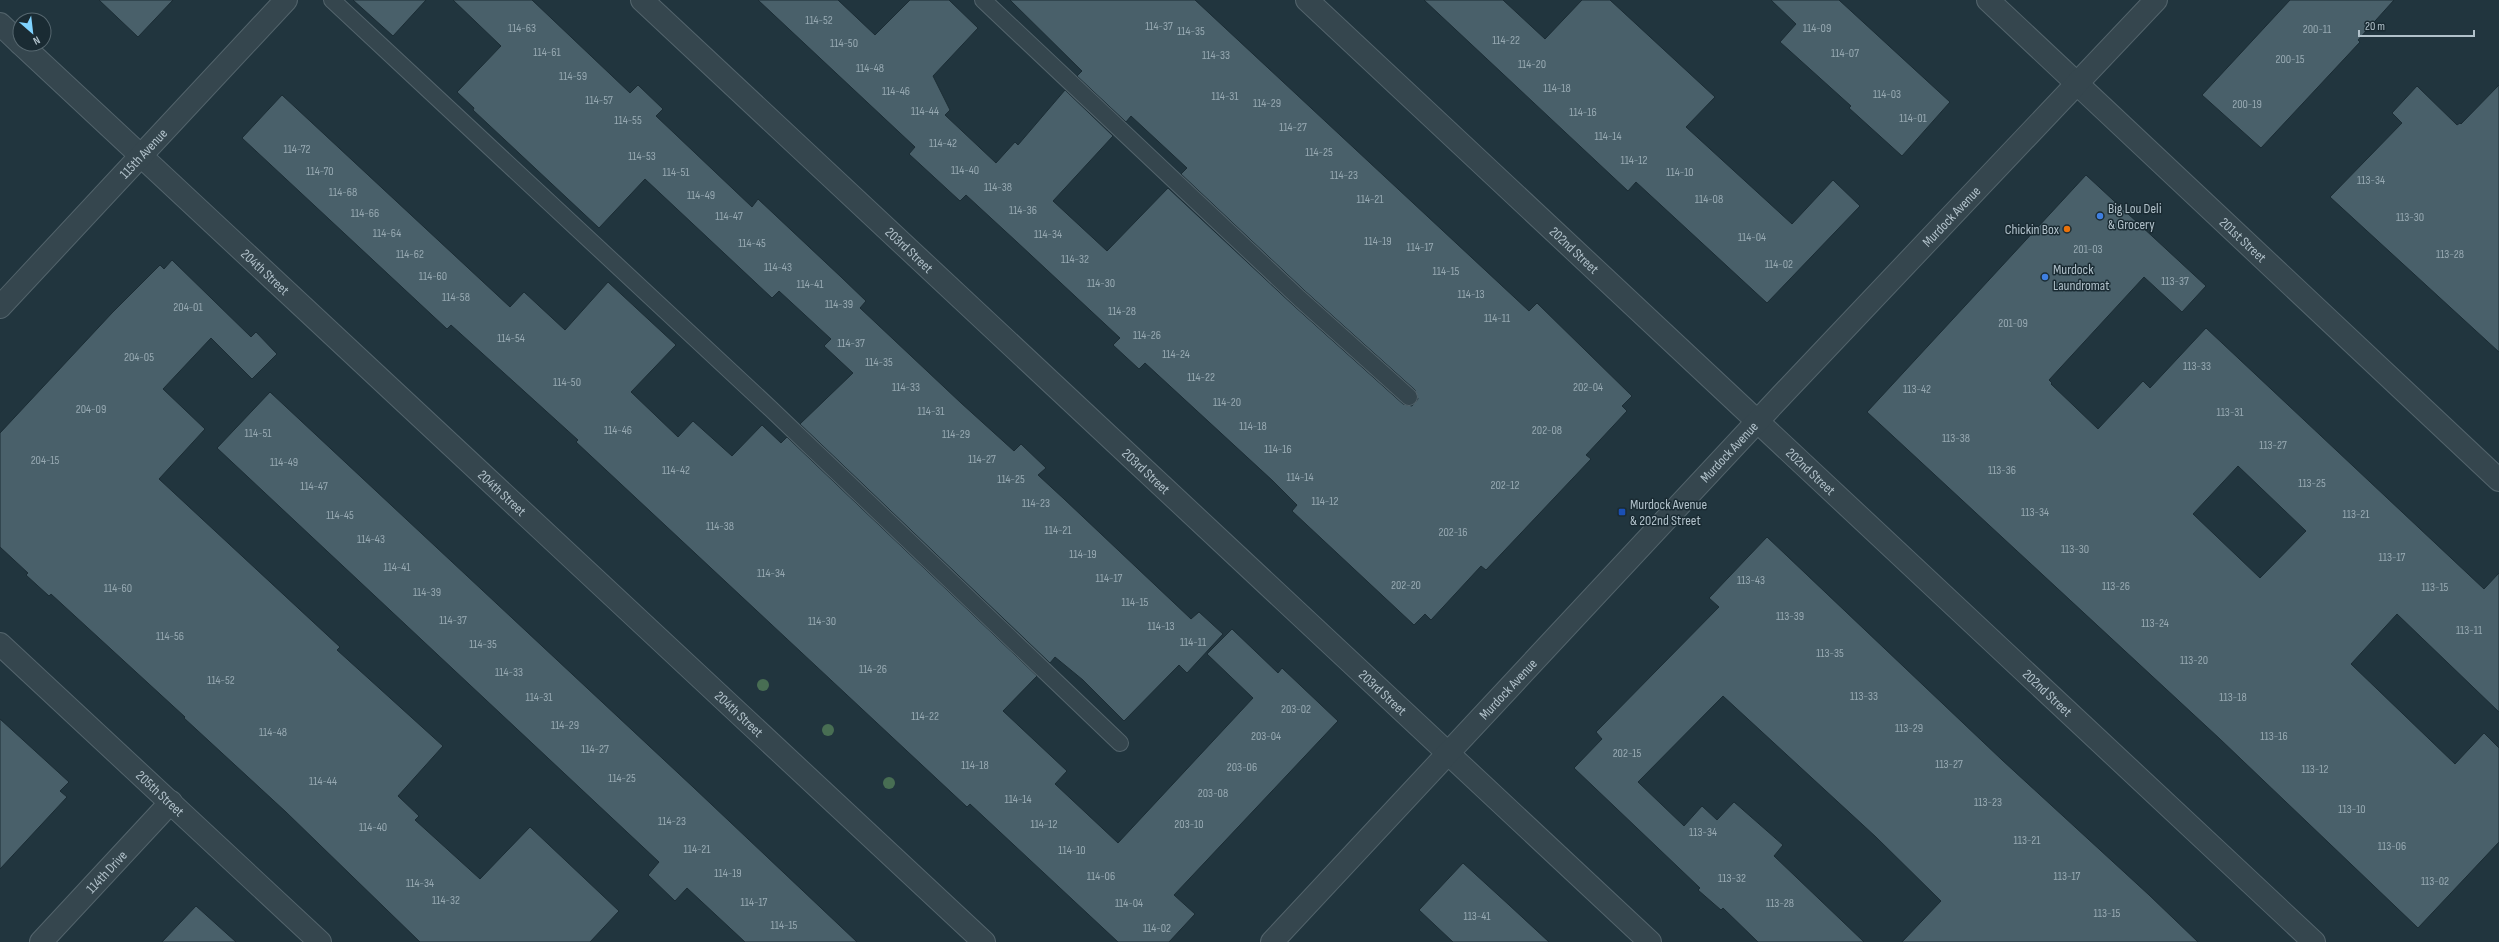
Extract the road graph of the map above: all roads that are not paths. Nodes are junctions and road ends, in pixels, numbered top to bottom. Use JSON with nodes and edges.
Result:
{"nodes":[{"id":1,"x":286,"y":0,"type":"edge"},
{"id":2,"x":332,"y":0,"type":"edge"},
{"id":3,"x":642,"y":0,"type":"edge"},
{"id":4,"x":983,"y":0,"type":"edge"},
{"id":5,"x":1307,"y":0,"type":"edge"},
{"id":6,"x":1988,"y":0,"type":"edge"},
{"id":7,"x":2156,"y":0,"type":"edge"},
{"id":8,"x":0,"y":24,"type":"edge"},
{"id":9,"x":12,"y":35,"type":"edge"},
{"id":10,"x":31,"y":52,"type":"edge"},
{"id":11,"x":2078,"y":84,"type":"junction"},
{"id":12,"x":141,"y":156,"type":"junction"},
{"id":13,"x":0,"y":307,"type":"edge"},
{"id":14,"x":1409,"y":397,"type":"dead end"},
{"id":15,"x":1758,"y":421,"type":"junction"},
{"id":16,"x":2499,"y":480,"type":"edge"},
{"id":17,"x":0,"y":644,"type":"edge"},
{"id":18,"x":1120,"y":743,"type":"dead end"},
{"id":19,"x":1448,"y":754,"type":"junction"},
{"id":20,"x":171,"y":802,"type":"junction"},
{"id":21,"x":41,"y":942,"type":"edge"},
{"id":22,"x":320,"y":942,"type":"edge"},
{"id":23,"x":984,"y":942,"type":"edge"},
{"id":24,"x":1272,"y":942,"type":"edge"},
{"id":25,"x":1650,"y":942,"type":"edge"},
{"id":26,"x":2314,"y":942,"type":"edge"}],
"edges":[{"from":1,"to":12,"type":"street","name":"115th Avenue"},
{"from":2,"to":18,"type":"lane"},
{"from":3,"to":19,"type":"street","name":"203rd Street"},
{"from":4,"to":14,"type":"lane"},
{"from":5,"to":15,"type":"street","name":"202nd Street"},
{"from":6,"to":11,"type":"street","name":"201st Street"},
{"from":7,"to":11,"type":"street","name":"Murdock Avenue"},
{"from":8,"to":9,"type":"street","name":"204th Street"},
{"from":10,"to":12,"type":"street","name":"204th Street"},
{"from":11,"to":15,"type":"street","name":"Murdock Avenue"},
{"from":11,"to":16,"type":"street","name":"201st Street"},
{"from":12,"to":13,"type":"street","name":"115th Avenue"},
{"from":12,"to":23,"type":"street","name":"204th Street"},
{"from":15,"to":19,"type":"street","name":"Murdock Avenue"},
{"from":15,"to":26,"type":"street","name":"202nd Street"},
{"from":17,"to":20,"type":"street","name":"205th Street"},
{"from":19,"to":24,"type":"street","name":"Murdock Avenue"},
{"from":19,"to":25,"type":"street","name":"203rd Street"},
{"from":20,"to":21,"type":"street","name":"114th Drive"},
{"from":20,"to":22,"type":"street","name":"205th Street"}]}
